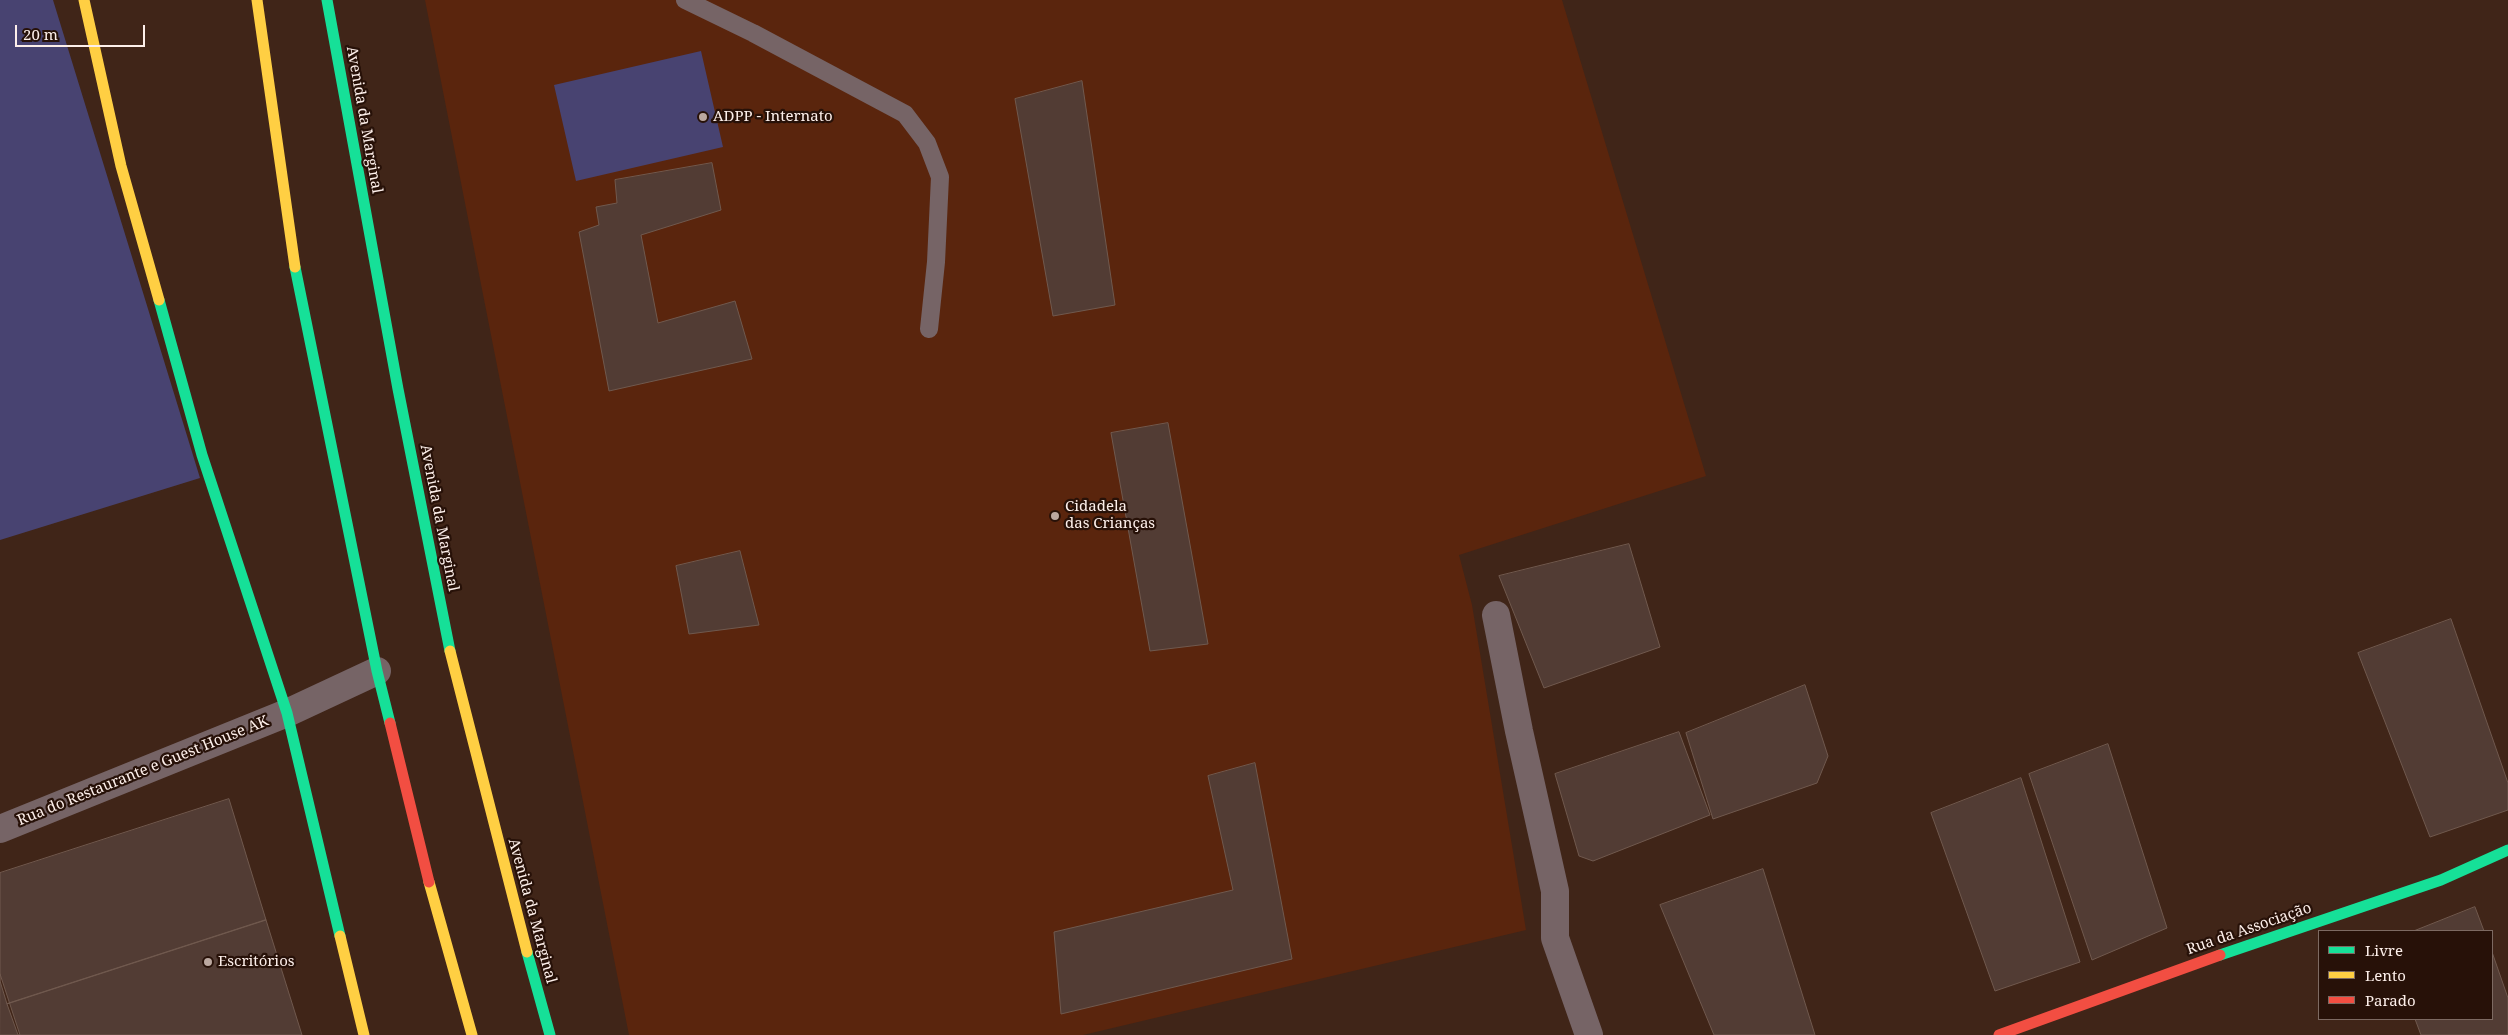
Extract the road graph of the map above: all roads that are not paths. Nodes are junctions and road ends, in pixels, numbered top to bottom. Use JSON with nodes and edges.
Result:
{"nodes":[{"id":1,"x":84,"y":0,"type":"edge"},
{"id":2,"x":257,"y":0,"type":"edge"},
{"id":3,"x":327,"y":0,"type":"edge"},
{"id":4,"x":685,"y":0,"type":"edge"},
{"id":5,"x":929,"y":329,"type":"dead end"},
{"id":6,"x":1496,"y":614,"type":"dead end"},
{"id":7,"x":377,"y":671,"type":"junction"},
{"id":8,"x":287,"y":714,"type":"junction"},
{"id":9,"x":0,"y":829,"type":"edge"},
{"id":10,"x":2508,"y":850,"type":"edge"},
{"id":11,"x":364,"y":1035,"type":"edge"},
{"id":12,"x":472,"y":1035,"type":"edge"},
{"id":13,"x":550,"y":1035,"type":"edge"},
{"id":14,"x":1589,"y":1035,"type":"edge"},
{"id":15,"x":1999,"y":1035,"type":"edge"}],
"edges":[{"from":1,"to":8,"type":"main road"},
{"from":2,"to":7,"type":"main road"},
{"from":3,"to":13,"type":"main road","name":"Avenida da Marginal"},
{"from":4,"to":5,"type":"lane"},
{"from":6,"to":14,"type":"street"},
{"from":7,"to":8,"type":"street","name":"Rua do Restaurante e Guest House AK"},
{"from":7,"to":12,"type":"main road"},
{"from":8,"to":9,"type":"street","name":"Rua do Restaurante e Guest House AK"},
{"from":8,"to":11,"type":"main road"},
{"from":10,"to":15,"type":"main road","name":"Rua da Associação"}]}
